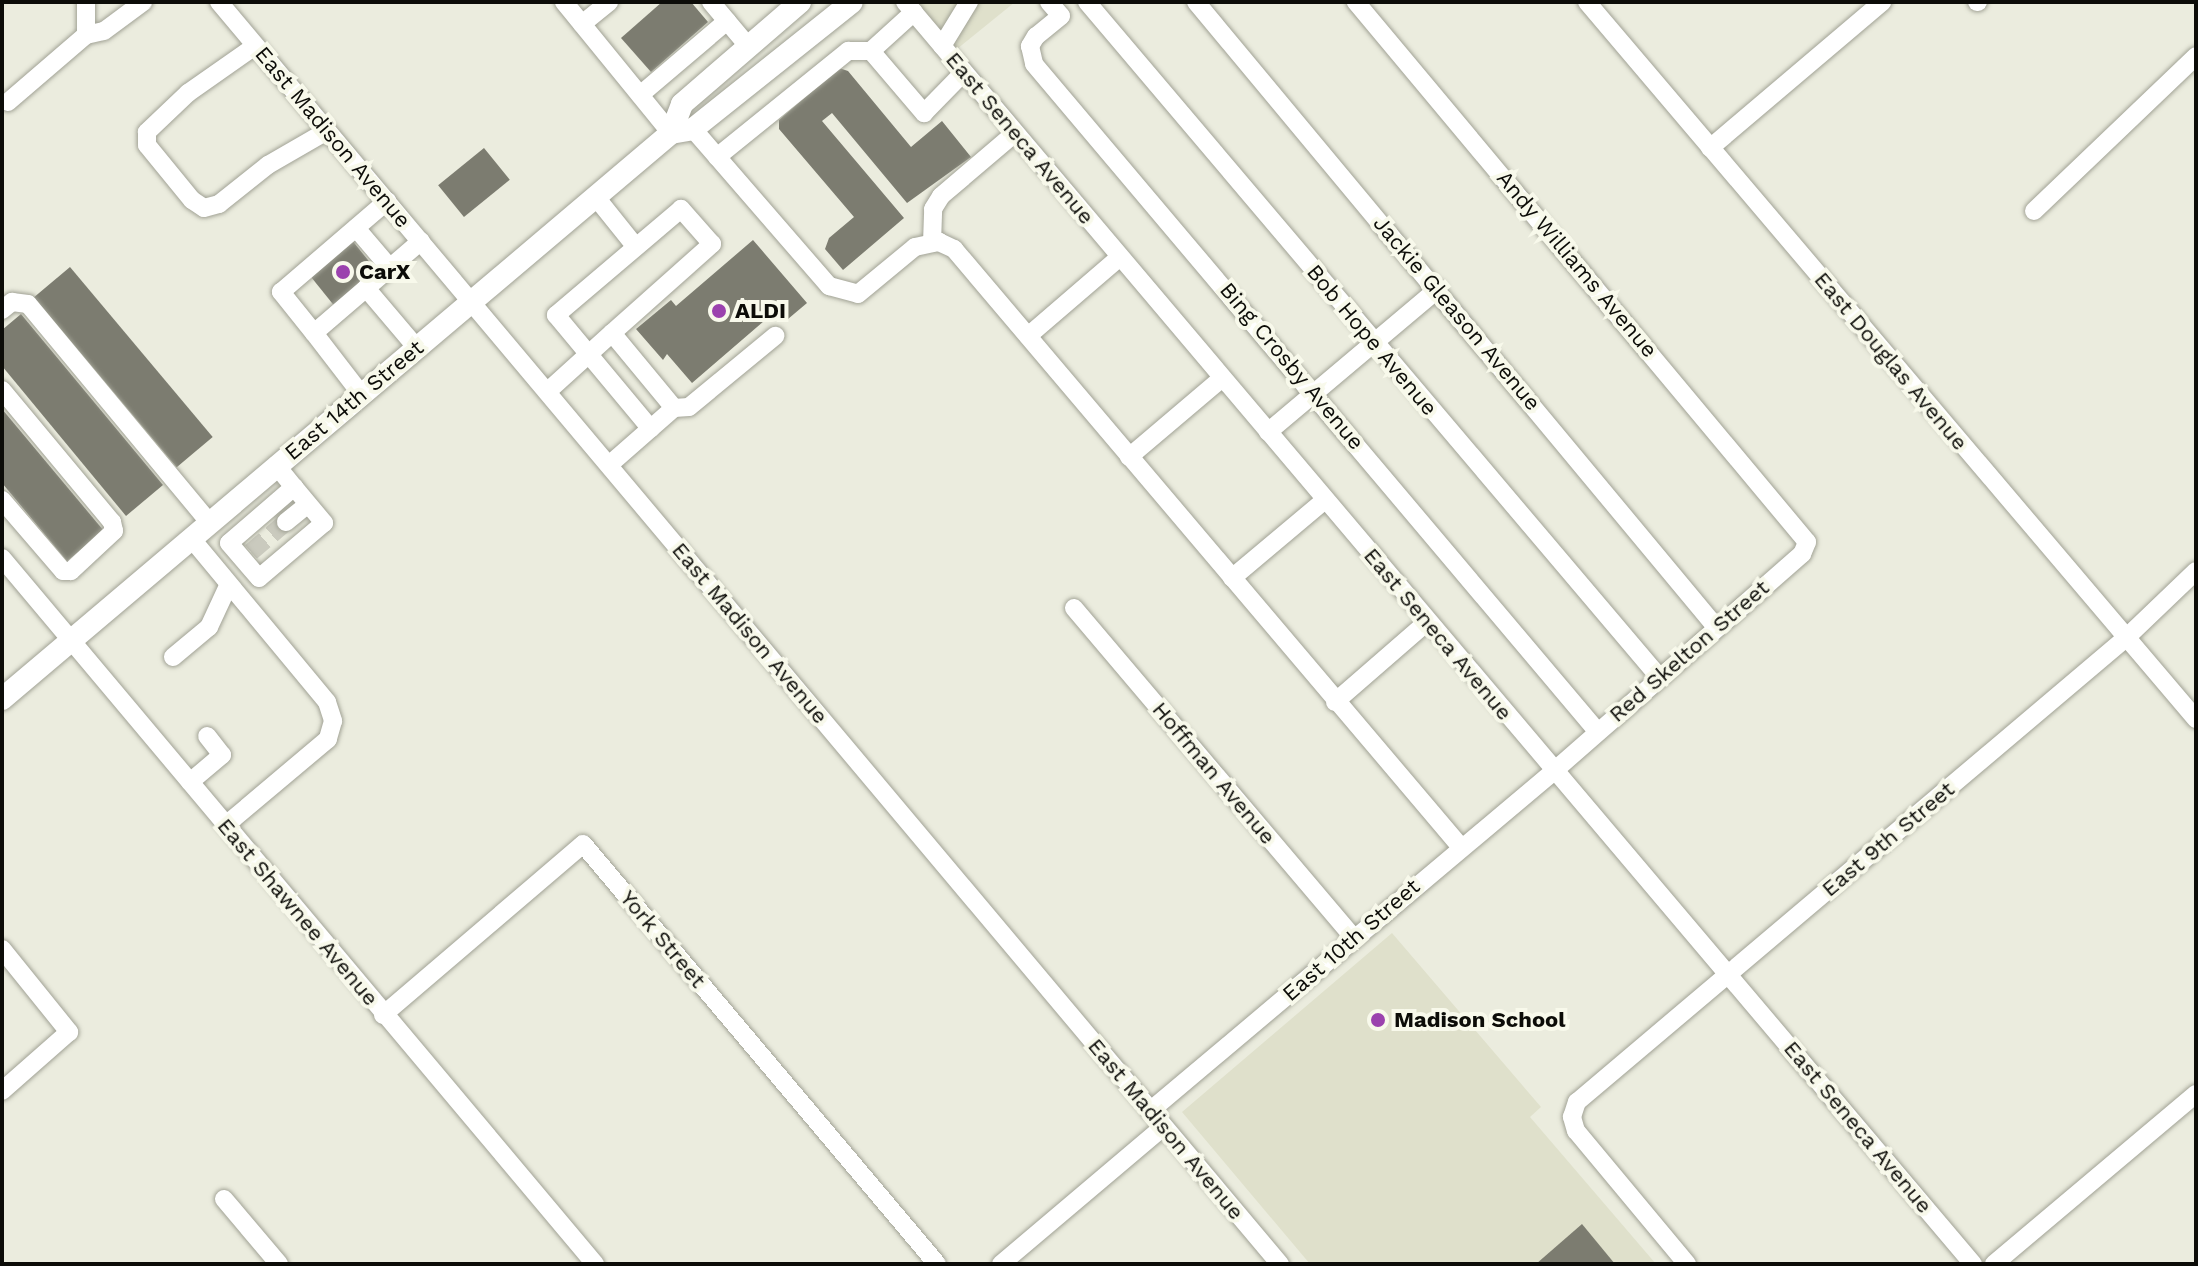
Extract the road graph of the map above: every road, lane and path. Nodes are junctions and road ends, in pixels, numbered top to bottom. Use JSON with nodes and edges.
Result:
{"nodes":[{"id":1,"x":86,"y":2,"type":"edge"},
{"id":2,"x":143,"y":2,"type":"edge"},
{"id":3,"x":219,"y":2,"type":"edge"},
{"id":4,"x":564,"y":2,"type":"edge"},
{"id":5,"x":609,"y":2,"type":"edge"},
{"id":6,"x":711,"y":2,"type":"edge"},
{"id":7,"x":852,"y":2,"type":"edge"},
{"id":8,"x":969,"y":2,"type":"edge"},
{"id":9,"x":1079,"y":2,"type":"edge"},
{"id":10,"x":1087,"y":2,"type":"edge"},
{"id":11,"x":1196,"y":2,"type":"edge"},
{"id":12,"x":1356,"y":2,"type":"edge"},
{"id":13,"x":1587,"y":2,"type":"edge"},
{"id":14,"x":1882,"y":2,"type":"edge"},
{"id":15,"x":797,"y":3,"type":"edge"},
{"id":16,"x":912,"y":6,"type":"edge"},
{"id":17,"x":1055,"y":9,"type":"edge"},
{"id":18,"x":727,"y":21,"type":"junction"},
{"id":19,"x":582,"y":24,"type":"junction"},
{"id":20,"x":86,"y":35,"type":"junction"},
{"id":21,"x":255,"y":46,"type":"junction"},
{"id":22,"x":748,"y":46,"type":"junction"},
{"id":23,"x":942,"y":46,"type":"junction"},
{"id":24,"x":871,"y":51,"type":"junction"},
{"id":25,"x":2196,"y":56,"type":"edge"},
{"id":26,"x":964,"y":72,"type":"junction"},
{"id":27,"x":640,"y":95,"type":"junction"},
{"id":28,"x":8,"y":102,"type":"dead end"},
{"id":29,"x":327,"y":131,"type":"junction"},
{"id":30,"x":682,"y":131,"type":"junction"},
{"id":31,"x":1015,"y":133,"type":"junction"},
{"id":32,"x":1710,"y":148,"type":"junction"},
{"id":33,"x":717,"y":157,"type":"junction"},
{"id":34,"x":595,"y":196,"type":"junction"},
{"id":35,"x":387,"y":201,"type":"junction"},
{"id":36,"x":2034,"y":211,"type":"dead end"},
{"id":37,"x":356,"y":228,"type":"junction"},
{"id":38,"x":421,"y":241,"type":"junction"},
{"id":39,"x":932,"y":243,"type":"junction"},
{"id":40,"x":635,"y":246,"type":"junction"},
{"id":41,"x":1120,"y":257,"type":"junction"},
{"id":42,"x":390,"y":268,"type":"junction"},
{"id":43,"x":366,"y":288,"type":"junction"},
{"id":44,"x":1438,"y":289,"type":"junction"},
{"id":45,"x":472,"y":301,"type":"junction"},
{"id":46,"x":2,"y":310,"type":"edge"},
{"id":47,"x":314,"y":333,"type":"junction"},
{"id":48,"x":612,"y":333,"type":"junction"},
{"id":49,"x":775,"y":336,"type":"dead end"},
{"id":50,"x":1028,"y":336,"type":"junction"},
{"id":51,"x":1374,"y":342,"type":"junction"},
{"id":52,"x":416,"y":347,"type":"junction"},
{"id":53,"x":588,"y":354,"type":"junction"},
{"id":54,"x":1222,"y":378,"type":"junction"},
{"id":55,"x":2,"y":390,"type":"edge"},
{"id":56,"x":548,"y":391,"type":"junction"},
{"id":57,"x":1314,"y":392,"type":"junction"},
{"id":58,"x":361,"y":394,"type":"junction"},
{"id":59,"x":674,"y":408,"type":"junction"},
{"id":60,"x":651,"y":429,"type":"junction"},
{"id":61,"x":1268,"y":432,"type":"junction"},
{"id":62,"x":1129,"y":457,"type":"junction"},
{"id":63,"x":276,"y":465,"type":"junction"},
{"id":64,"x":609,"y":465,"type":"junction"},
{"id":65,"x":294,"y":487,"type":"junction"},
{"id":66,"x":2,"y":500,"type":"edge"},
{"id":67,"x":1325,"y":500,"type":"junction"},
{"id":68,"x":308,"y":504,"type":"junction"},
{"id":69,"x":209,"y":522,"type":"junction"},
{"id":70,"x":286,"y":522,"type":"tunnel mouth"},
{"id":71,"x":1797,"y":526,"type":"joint"},
{"id":72,"x":191,"y":538,"type":"junction"},
{"id":73,"x":247,"y":555,"type":"junction"},
{"id":74,"x":2,"y":558,"type":"edge"},
{"id":75,"x":2196,"y":571,"type":"edge"},
{"id":76,"x":1232,"y":578,"type":"junction"},
{"id":77,"x":226,"y":580,"type":"junction"},
{"id":78,"x":1074,"y":608,"type":"dead end"},
{"id":79,"x":1427,"y":622,"type":"junction"},
{"id":80,"x":1716,"y":627,"type":"junction"},
{"id":81,"x":2127,"y":637,"type":"junction"},
{"id":82,"x":71,"y":638,"type":"junction"},
{"id":83,"x":173,"y":657,"type":"dead end"},
{"id":84,"x":35,"y":666,"type":"junction"},
{"id":85,"x":1659,"y":677,"type":"junction"},
{"id":86,"x":2,"y":687,"type":"edge"},
{"id":87,"x":2,"y":699,"type":"edge"},
{"id":88,"x":1335,"y":702,"type":"junction"},
{"id":89,"x":2196,"y":719,"type":"edge"},
{"id":90,"x":1598,"y":732,"type":"junction"},
{"id":91,"x":207,"y":736,"type":"dead end"},
{"id":92,"x":1554,"y":771,"type":"junction"},
{"id":93,"x":190,"y":782,"type":"junction"},
{"id":94,"x":226,"y":825,"type":"junction"},
{"id":95,"x":1460,"y":846,"type":"junction"},
{"id":96,"x":1354,"y":938,"type":"junction"},
{"id":97,"x":2,"y":949,"type":"edge"},
{"id":98,"x":1728,"y":974,"type":"junction"},
{"id":99,"x":383,"y":1015,"type":"junction"},
{"id":100,"x":2,"y":1091,"type":"edge"},
{"id":101,"x":2196,"y":1094,"type":"edge"},
{"id":102,"x":1150,"y":1111,"type":"junction"},
{"id":103,"x":1163,"y":1127,"type":"junction"},
{"id":104,"x":224,"y":1199,"type":"dead end"},
{"id":105,"x":279,"y":1264,"type":"edge"},
{"id":106,"x":595,"y":1264,"type":"edge"},
{"id":107,"x":937,"y":1264,"type":"edge"},
{"id":108,"x":1001,"y":1264,"type":"edge"},
{"id":109,"x":1280,"y":1264,"type":"edge"},
{"id":110,"x":1687,"y":1264,"type":"edge"},
{"id":111,"x":1973,"y":1264,"type":"edge"},
{"id":112,"x":1994,"y":1264,"type":"edge"}],
"edges":[{"from":1,"to":20,"type":"street"},
{"from":2,"to":20,"type":"street"},
{"from":3,"to":21,"type":"street","name":"East Madison Avenue"},
{"from":4,"to":19,"type":"street"},
{"from":5,"to":19,"type":"street"},
{"from":6,"to":18,"type":"street"},
{"from":7,"to":30,"type":"main road","name":"East 14th Street"},
{"from":8,"to":23,"type":"street"},
{"from":9,"to":17,"type":"street"},
{"from":10,"to":51,"type":"street","name":"Bob Hope Avenue"},
{"from":11,"to":44,"type":"street","name":"Jackie Gleason Avenue"},
{"from":12,"to":71,"type":"street","name":"Andy Williams Avenue"},
{"from":13,"to":32,"type":"street","name":"East Douglas Avenue"},
{"from":14,"to":32,"type":"street"},
{"from":15,"to":22,"type":"main road","name":"East 14th Street"},
{"from":16,"to":23,"type":"street","name":"East Seneca Avenue"},
{"from":16,"to":24,"type":"street"},
{"from":17,"to":57,"type":"street","name":"Bing Crosby Avenue"},
{"from":18,"to":22,"type":"street"},
{"from":18,"to":27,"type":"street"},
{"from":19,"to":27,"type":"street"},
{"from":20,"to":28,"type":"street"},
{"from":21,"to":29,"type":"street","name":"East Madison Avenue"},
{"from":21,"to":29,"type":"street"},
{"from":22,"to":30,"type":"main road","name":"East 14th Street"},
{"from":23,"to":26,"type":"street","name":"East Seneca Avenue"},
{"from":24,"to":26,"type":"street"},
{"from":24,"to":33,"type":"street"},
{"from":25,"to":36,"type":"street"},
{"from":26,"to":31,"type":"street","name":"East Seneca Avenue"},
{"from":27,"to":30,"type":"street"},
{"from":29,"to":35,"type":"street","name":"East Madison Avenue"},
{"from":30,"to":33,"type":"street"},
{"from":30,"to":34,"type":"main road","name":"East 14th Street"},
{"from":31,"to":39,"type":"street"},
{"from":31,"to":41,"type":"street","name":"East Seneca Avenue"},
{"from":32,"to":81,"type":"street","name":"East Douglas Avenue"},
{"from":33,"to":39,"type":"street"},
{"from":34,"to":40,"type":"street"},
{"from":34,"to":45,"type":"main road","name":"East 14th Street"},
{"from":35,"to":37,"type":"street"},
{"from":35,"to":38,"type":"street","name":"East Madison Avenue"},
{"from":37,"to":42,"type":"street"},
{"from":37,"to":47,"type":"street"},
{"from":38,"to":42,"type":"street"},
{"from":38,"to":45,"type":"street","name":"East Madison Avenue"},
{"from":39,"to":50,"type":"street"},
{"from":40,"to":48,"type":"street"},
{"from":40,"to":53,"type":"street"},
{"from":41,"to":50,"type":"street"},
{"from":41,"to":54,"type":"street","name":"East Seneca Avenue"},
{"from":42,"to":43,"type":"street"},
{"from":43,"to":47,"type":"street"},
{"from":43,"to":52,"type":"street"},
{"from":44,"to":51,"type":"street"},
{"from":44,"to":80,"type":"street","name":"Jackie Gleason Avenue"},
{"from":45,"to":52,"type":"main road","name":"East 14th Street"},
{"from":45,"to":56,"type":"street","name":"East Madison Avenue"},
{"from":46,"to":69,"type":"street"},
{"from":47,"to":58,"type":"street"},
{"from":48,"to":53,"type":"street"},
{"from":48,"to":59,"type":"street"},
{"from":49,"to":59,"type":"street"},
{"from":50,"to":62,"type":"street"},
{"from":51,"to":57,"type":"street"},
{"from":51,"to":85,"type":"street","name":"Bob Hope Avenue"},
{"from":52,"to":58,"type":"main road","name":"East 14th Street"},
{"from":53,"to":56,"type":"street"},
{"from":53,"to":60,"type":"street"},
{"from":54,"to":61,"type":"street","name":"East Seneca Avenue"},
{"from":54,"to":62,"type":"street"},
{"from":55,"to":66,"type":"street"},
{"from":56,"to":64,"type":"street","name":"East Madison Avenue"},
{"from":57,"to":61,"type":"street"},
{"from":57,"to":90,"type":"street","name":"Bing Crosby Avenue"},
{"from":58,"to":63,"type":"main road","name":"East 14th Street"},
{"from":59,"to":60,"type":"street"},
{"from":60,"to":64,"type":"street"},
{"from":61,"to":67,"type":"street","name":"East Seneca Avenue"},
{"from":62,"to":76,"type":"street"},
{"from":63,"to":65,"type":"street"},
{"from":63,"to":69,"type":"main road","name":"East 14th Street"},
{"from":64,"to":102,"type":"street","name":"East Madison Avenue"},
{"from":65,"to":68,"type":"street"},
{"from":65,"to":73,"type":"street"},
{"from":67,"to":76,"type":"street"},
{"from":67,"to":79,"type":"street","name":"East Seneca Avenue"},
{"from":68,"to":70,"type":"street"},
{"from":68,"to":73,"type":"street"},
{"from":69,"to":72,"type":"main road","name":"East 14th Street"},
{"from":71,"to":80,"type":"street","name":"Red Skelton Street"},
{"from":72,"to":77,"type":"street"},
{"from":72,"to":82,"type":"main road","name":"East 14th Street"},
{"from":73,"to":77,"type":"street"},
{"from":74,"to":82,"type":"street","name":"East Shawnee Avenue"},
{"from":75,"to":81,"type":"street","name":"East 9th Street"},
{"from":76,"to":88,"type":"street"},
{"from":77,"to":83,"type":"street"},
{"from":77,"to":94,"type":"street"},
{"from":78,"to":96,"type":"street","name":"Hoffman Avenue"},
{"from":79,"to":88,"type":"street"},
{"from":79,"to":92,"type":"street","name":"East Seneca Avenue"},
{"from":80,"to":85,"type":"street","name":"Red Skelton Street"},
{"from":81,"to":89,"type":"street","name":"East Douglas Avenue"},
{"from":81,"to":98,"type":"street","name":"East 9th Street"},
{"from":82,"to":84,"type":"main road","name":"East 14th Street"},
{"from":82,"to":93,"type":"street","name":"East Shawnee Avenue"},
{"from":84,"to":86,"type":"main road","name":"East 14th Street"},
{"from":84,"to":87,"type":"main road","name":"East 14th Street"},
{"from":85,"to":90,"type":"street","name":"Red Skelton Street"},
{"from":88,"to":95,"type":"street"},
{"from":90,"to":92,"type":"street","name":"Red Skelton Street"},
{"from":91,"to":93,"type":"street"},
{"from":92,"to":95,"type":"street","name":"East 10th Street"},
{"from":92,"to":98,"type":"street","name":"East Seneca Avenue"},
{"from":93,"to":94,"type":"street","name":"East Shawnee Avenue"},
{"from":94,"to":99,"type":"street","name":"East Shawnee Avenue"},
{"from":95,"to":96,"type":"street","name":"East 10th Street"},
{"from":96,"to":102,"type":"street","name":"East 10th Street"},
{"from":97,"to":100,"type":"street"},
{"from":98,"to":110,"type":"street","name":"East 9th Street"},
{"from":98,"to":111,"type":"street","name":"East Seneca Avenue"},
{"from":99,"to":106,"type":"street","name":"East Shawnee Avenue"},
{"from":99,"to":107,"type":"street","name":"York Street"},
{"from":101,"to":112,"type":"street"},
{"from":102,"to":103,"type":"street","name":"East Madison Avenue"},
{"from":103,"to":108,"type":"street"},
{"from":103,"to":109,"type":"street","name":"East Madison Avenue"},
{"from":104,"to":105,"type":"street"}]}
